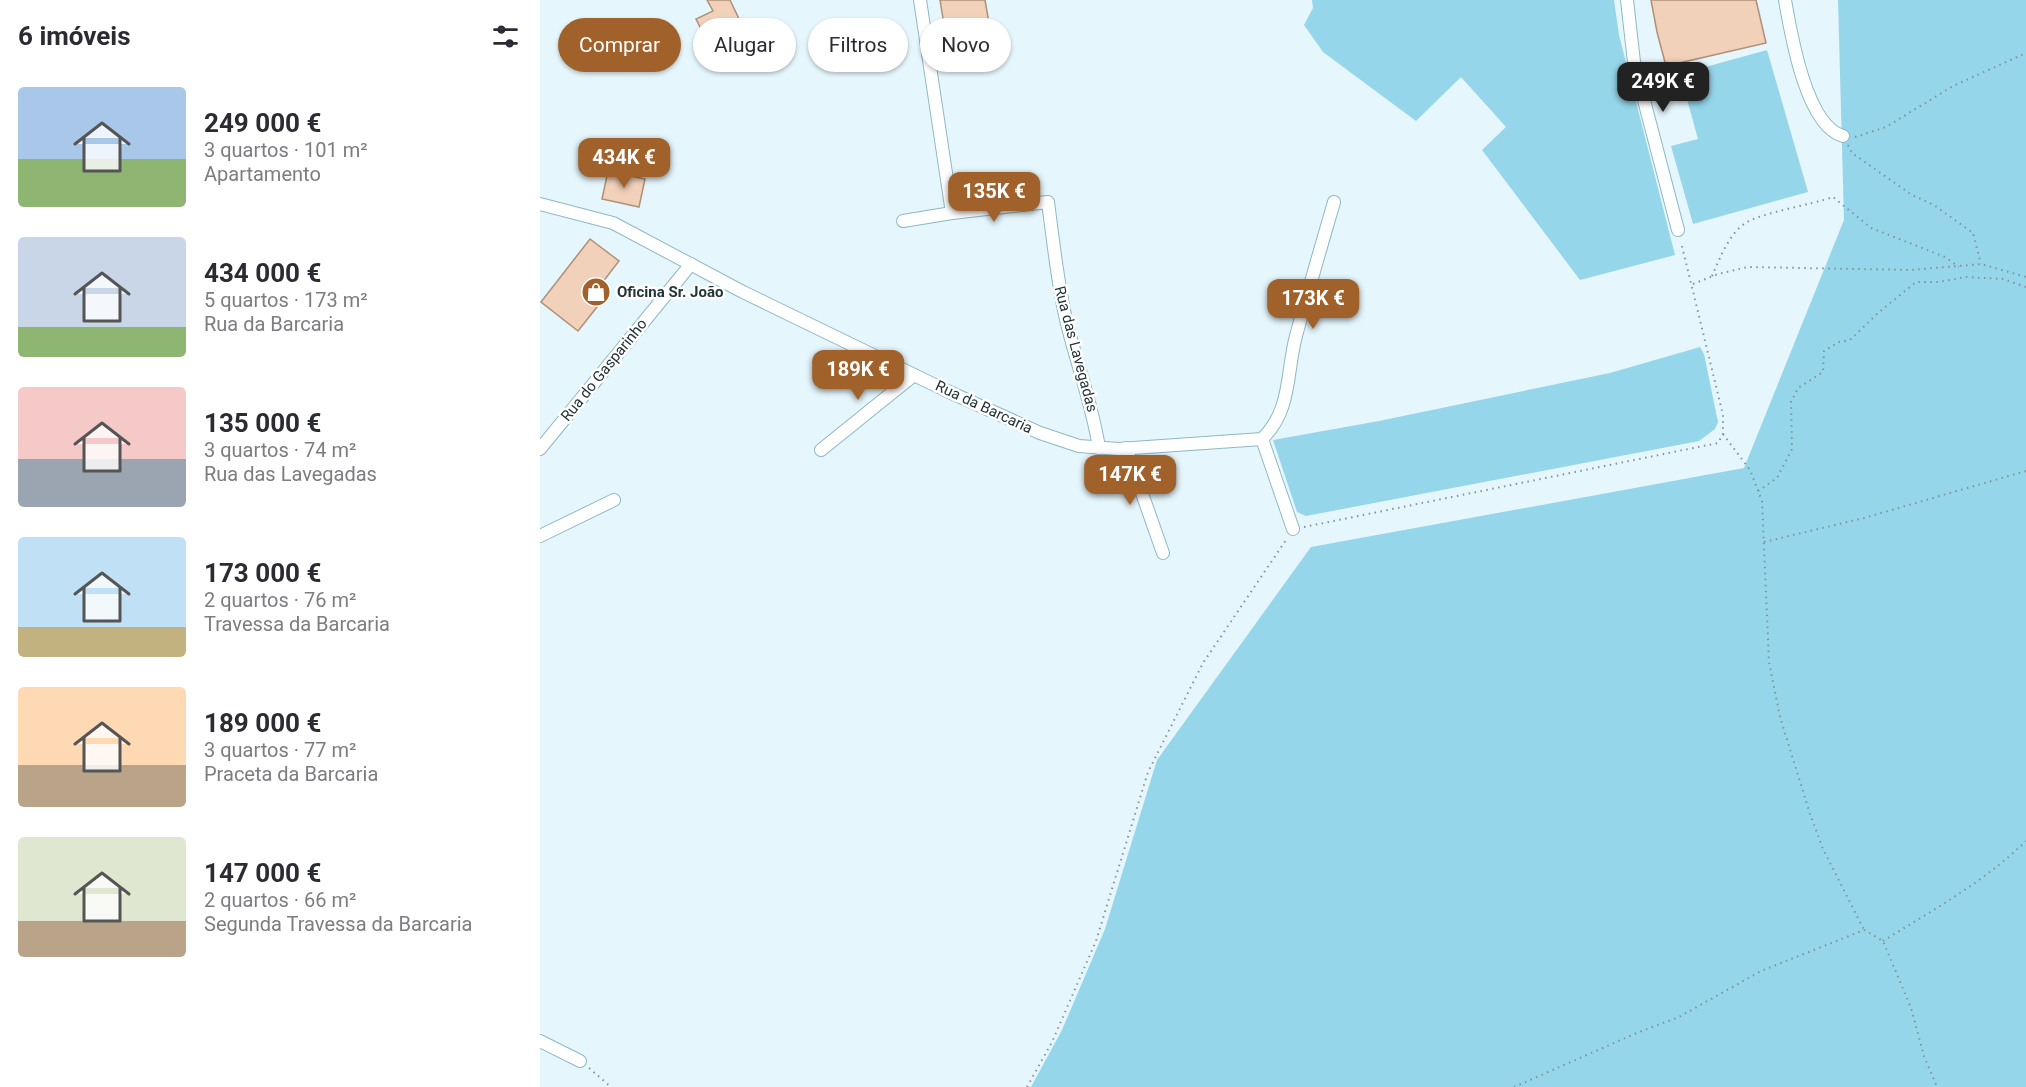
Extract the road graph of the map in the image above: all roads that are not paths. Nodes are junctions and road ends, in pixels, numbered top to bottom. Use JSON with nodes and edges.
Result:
{"nodes":[{"id":1,"x":920,"y":0,"type":"edge"},
{"id":2,"x":1627,"y":0,"type":"edge"},
{"id":3,"x":1785,"y":0,"type":"edge"},
{"id":4,"x":1843,"y":136,"type":"road end"},
{"id":5,"x":1334,"y":202,"type":"dead end"},
{"id":6,"x":540,"y":204,"type":"edge"},
{"id":7,"x":952,"y":213,"type":"junction"},
{"id":8,"x":903,"y":221,"type":"dead end"},
{"id":9,"x":1678,"y":230,"type":"road end"},
{"id":10,"x":692,"y":264,"type":"junction"},
{"id":11,"x":914,"y":375,"type":"junction"},
{"id":12,"x":1262,"y":439,"type":"junction"},
{"id":13,"x":1099,"y":448,"type":"junction"},
{"id":14,"x":1126,"y":448,"type":"junction"},
{"id":15,"x":540,"y":449,"type":"edge"},
{"id":16,"x":821,"y":450,"type":"dead end"},
{"id":17,"x":614,"y":500,"type":"dead end"},
{"id":18,"x":1293,"y":529,"type":"road end"},
{"id":19,"x":540,"y":536,"type":"edge"},
{"id":20,"x":1163,"y":554,"type":"dead end"},
{"id":21,"x":540,"y":1041,"type":"edge"},
{"id":22,"x":580,"y":1061,"type":"road end"}],
"edges":[{"from":1,"to":7,"type":"street"},
{"from":2,"to":9,"type":"street"},
{"from":3,"to":4,"type":"street"},
{"from":5,"to":12,"type":"street"},
{"from":6,"to":10,"type":"street","name":"Rua da Barcaria"},
{"from":7,"to":8,"type":"street"},
{"from":7,"to":13,"type":"street","name":"Rua das Lavegadas"},
{"from":10,"to":11,"type":"street","name":"Rua da Barcaria"},
{"from":10,"to":15,"type":"street","name":"Rua do Gasparinho"},
{"from":11,"to":13,"type":"street","name":"Rua da Barcaria"},
{"from":11,"to":16,"type":"street"},
{"from":12,"to":14,"type":"street","name":"Rua da Barcaria"},
{"from":12,"to":18,"type":"street"},
{"from":13,"to":14,"type":"street","name":"Rua da Barcaria"},
{"from":14,"to":20,"type":"street"},
{"from":17,"to":19,"type":"street"},
{"from":21,"to":22,"type":"street"}]}
